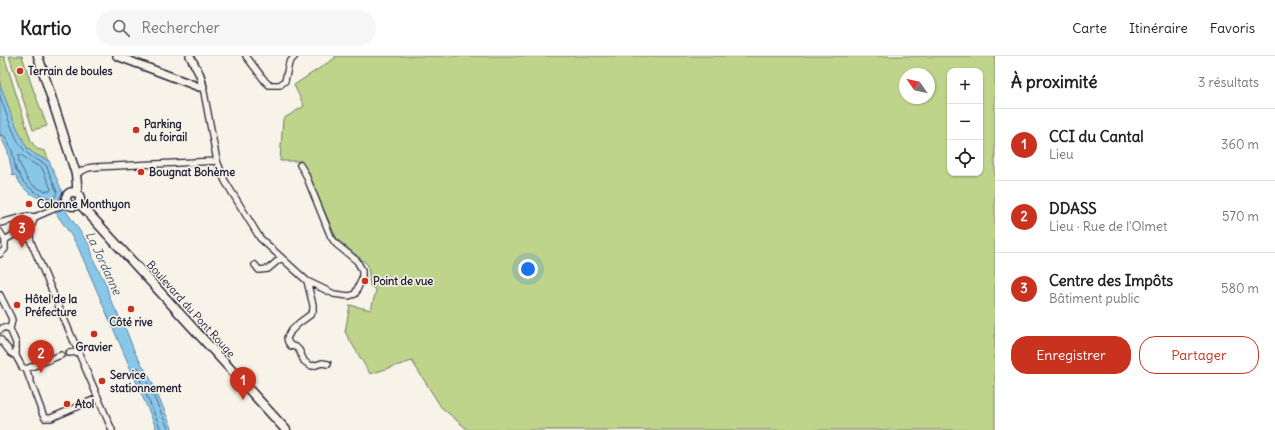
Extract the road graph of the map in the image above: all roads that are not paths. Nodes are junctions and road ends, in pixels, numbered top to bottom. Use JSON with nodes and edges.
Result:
{"nodes":[{"id":1,"x":38,"y":56,"type":"edge"},
{"id":2,"x":116,"y":56,"type":"edge"},
{"id":3,"x":190,"y":56,"type":"edge"},
{"id":4,"x":246,"y":56,"type":"edge"},
{"id":5,"x":295,"y":56,"type":"edge"},
{"id":6,"x":203,"y":87,"type":"junction"},
{"id":7,"x":217,"y":161,"type":"junction"},
{"id":8,"x":300,"y":166,"type":"dead end"},
{"id":9,"x":76,"y":174,"type":"junction"},
{"id":10,"x":77,"y":193,"type":"junction"},
{"id":11,"x":79,"y":203,"type":"junction"},
{"id":12,"x":65,"y":204,"type":"junction"},
{"id":13,"x":35,"y":217,"type":"junction"},
{"id":14,"x":0,"y":223,"type":"edge"},
{"id":15,"x":31,"y":225,"type":"junction"},
{"id":16,"x":0,"y":232,"type":"edge"},
{"id":17,"x":18,"y":232,"type":"junction"},
{"id":18,"x":30,"y":237,"type":"junction"},
{"id":19,"x":5,"y":240,"type":"junction"},
{"id":20,"x":2,"y":253,"type":"edge"},
{"id":21,"x":281,"y":258,"type":"junction"},
{"id":22,"x":255,"y":265,"type":"dead end"},
{"id":23,"x":307,"y":281,"type":"junction"},
{"id":24,"x":0,"y":295,"type":"edge"},
{"id":25,"x":10,"y":329,"type":"junction"},
{"id":26,"x":0,"y":330,"type":"edge"},
{"id":27,"x":0,"y":339,"type":"edge"},
{"id":28,"x":78,"y":352,"type":"junction"},
{"id":29,"x":70,"y":353,"type":"dead end"},
{"id":30,"x":62,"y":354,"type":"dead end"},
{"id":31,"x":13,"y":355,"type":"junction"},
{"id":32,"x":328,"y":364,"type":"dead end"},
{"id":33,"x":26,"y":369,"type":"junction"},
{"id":34,"x":98,"y":398,"type":"junction"},
{"id":35,"x":112,"y":430,"type":"edge"},
{"id":36,"x":286,"y":430,"type":"edge"}],
"edges":[{"from":1,"to":9,"type":"main road"},
{"from":2,"to":6,"type":"street"},
{"from":3,"to":6,"type":"street"},
{"from":4,"to":5,"type":"street"},
{"from":6,"to":7,"type":"street"},
{"from":7,"to":9,"type":"street"},
{"from":7,"to":21,"type":"street"},
{"from":8,"to":23,"type":"street"},
{"from":9,"to":10,"type":"main road"},
{"from":10,"to":11,"type":"main road"},
{"from":10,"to":12,"type":"main road"},
{"from":11,"to":12,"type":"main road"},
{"from":11,"to":36,"type":"main road","name":"Boulevard du Pont Rouge"},
{"from":12,"to":13,"type":"street"},
{"from":13,"to":14,"type":"street"},
{"from":13,"to":15,"type":"street"},
{"from":15,"to":17,"type":"street"},
{"from":15,"to":18,"type":"street"},
{"from":16,"to":19,"type":"street"},
{"from":17,"to":18,"type":"street"},
{"from":17,"to":19,"type":"street"},
{"from":18,"to":28,"type":"street"},
{"from":19,"to":20,"type":"street"},
{"from":21,"to":22,"type":"street"},
{"from":21,"to":23,"type":"street"},
{"from":23,"to":32,"type":"street"},
{"from":24,"to":25,"type":"street"},
{"from":25,"to":26,"type":"street"},
{"from":25,"to":31,"type":"street"},
{"from":27,"to":31,"type":"street"},
{"from":28,"to":29,"type":"street"},
{"from":28,"to":34,"type":"street"},
{"from":30,"to":33,"type":"street"},
{"from":31,"to":33,"type":"street"},
{"from":33,"to":34,"type":"street"},
{"from":34,"to":35,"type":"street"}]}
